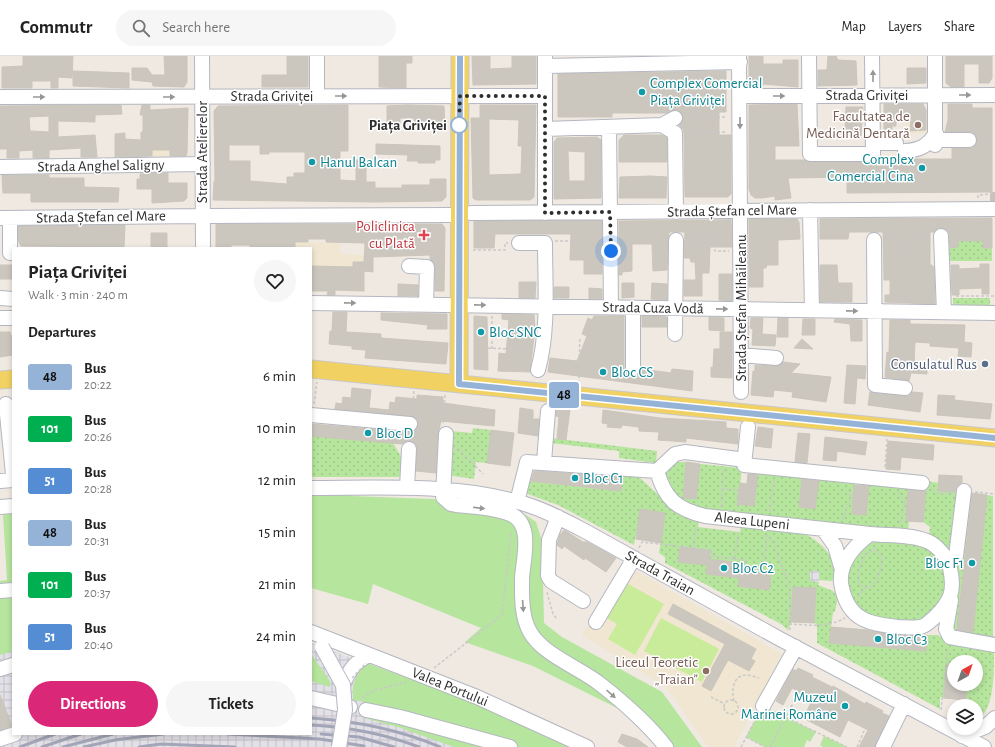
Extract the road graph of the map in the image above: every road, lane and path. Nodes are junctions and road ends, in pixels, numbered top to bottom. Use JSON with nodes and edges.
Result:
{"nodes":[{"id":1,"x":202,"y":56,"type":"edge"},
{"id":2,"x":317,"y":56,"type":"edge"},
{"id":3,"x":460,"y":56,"type":"edge"},
{"id":4,"x":809,"y":56,"type":"edge"},
{"id":5,"x":872,"y":56,"type":"edge"},
{"id":6,"x":935,"y":56,"type":"edge"},
{"id":7,"x":740,"y":59,"type":"edge"},
{"id":8,"x":545,"y":61,"type":"edge"},
{"id":9,"x":608,"y":61,"type":"edge"},
{"id":10,"x":809,"y":95,"type":"junction"},
{"id":11,"x":873,"y":95,"type":"junction"},
{"id":12,"x":936,"y":95,"type":"junction"},
{"id":13,"x":995,"y":95,"type":"edge"},
{"id":14,"x":202,"y":96,"type":"junction"},
{"id":15,"x":317,"y":96,"type":"junction"},
{"id":16,"x":460,"y":96,"type":"junction"},
{"id":17,"x":545,"y":96,"type":"junction"},
{"id":18,"x":740,"y":96,"type":"junction"},
{"id":19,"x":0,"y":97,"type":"edge"},
{"id":20,"x":733,"y":117,"type":"dead end"},
{"id":21,"x":675,"y":118,"type":"joint"},
{"id":22,"x":662,"y":125,"type":"junction"},
{"id":23,"x":609,"y":127,"type":"junction"},
{"id":24,"x":545,"y":129,"type":"junction"},
{"id":25,"x":734,"y":132,"type":"dead end"},
{"id":26,"x":675,"y":133,"type":"junction"},
{"id":27,"x":936,"y":139,"type":"junction"},
{"id":28,"x":969,"y":140,"type":"dead end"},
{"id":29,"x":873,"y":148,"type":"junction"},
{"id":30,"x":202,"y":164,"type":"junction"},
{"id":31,"x":0,"y":168,"type":"edge"},
{"id":32,"x":994,"y":209,"type":"tunnel mouth"},
{"id":33,"x":810,"y":210,"type":"junction"},
{"id":34,"x":610,"y":211,"type":"junction"},
{"id":35,"x":740,"y":211,"type":"junction"},
{"id":36,"x":676,"y":212,"type":"junction"},
{"id":37,"x":545,"y":213,"type":"junction"},
{"id":38,"x":471,"y":214,"type":"dead end"},
{"id":39,"x":451,"y":215,"type":"dead end"},
{"id":40,"x":207,"y":216,"type":"junction"},
{"id":41,"x":5,"y":218,"type":"edge"},
{"id":42,"x":921,"y":236,"type":"dead end"},
{"id":43,"x":941,"y":236,"type":"dead end"},
{"id":44,"x":676,"y":240,"type":"joint"},
{"id":45,"x":874,"y":240,"type":"dead end"},
{"id":46,"x":512,"y":243,"type":"joint"},
{"id":47,"x":203,"y":247,"type":"edge"},
{"id":48,"x":471,"y":250,"type":"dead end"},
{"id":49,"x":735,"y":250,"type":"dead end"},
{"id":50,"x":12,"y":254,"type":"edge"},
{"id":51,"x":909,"y":258,"type":"dead end"},
{"id":52,"x":409,"y":266,"type":"dead end"},
{"id":53,"x":944,"y":296,"type":"junction"},
{"id":54,"x":994,"y":296,"type":"dead end"},
{"id":55,"x":0,"y":298,"type":"edge"},
{"id":56,"x":12,"y":299,"type":"edge"},
{"id":57,"x":312,"y":303,"type":"edge"},
{"id":58,"x":426,"y":305,"type":"junction"},
{"id":59,"x":459,"y":305,"type":"junction"},
{"id":60,"x":485,"y":306,"type":"junction"},
{"id":61,"x":545,"y":306,"type":"junction"},
{"id":62,"x":611,"y":307,"type":"junction"},
{"id":63,"x":633,"y":308,"type":"junction"},
{"id":64,"x":676,"y":308,"type":"junction"},
{"id":65,"x":741,"y":309,"type":"junction"},
{"id":66,"x":812,"y":310,"type":"junction"},
{"id":67,"x":874,"y":311,"type":"junction"},
{"id":68,"x":944,"y":312,"type":"junction"},
{"id":69,"x":995,"y":313,"type":"edge"},
{"id":70,"x":0,"y":318,"type":"edge"},
{"id":71,"x":12,"y":318,"type":"edge"},
{"id":72,"x":676,"y":334,"type":"dead end"},
{"id":73,"x":580,"y":339,"type":"dead end"},
{"id":74,"x":488,"y":348,"type":"dead end"},
{"id":75,"x":492,"y":348,"type":"junction"},
{"id":76,"x":542,"y":354,"type":"junction"},
{"id":77,"x":741,"y":355,"type":"junction"},
{"id":78,"x":776,"y":358,"type":"dead end"},
{"id":79,"x":579,"y":362,"type":"dead end"},
{"id":80,"x":633,"y":368,"type":"dead end"},
{"id":81,"x":538,"y":370,"type":"dead end"},
{"id":82,"x":314,"y":374,"type":"edge"},
{"id":83,"x":579,"y":376,"type":"dead end"},
{"id":84,"x":12,"y":379,"type":"edge"},
{"id":85,"x":0,"y":380,"type":"edge"},
{"id":86,"x":459,"y":384,"type":"junction"},
{"id":87,"x":578,"y":384,"type":"dead end"},
{"id":88,"x":905,"y":388,"type":"dead end"},
{"id":89,"x":414,"y":390,"type":"dead end"},
{"id":90,"x":742,"y":392,"type":"dead end"},
{"id":91,"x":6,"y":404,"type":"dead end"},
{"id":92,"x":548,"y":411,"type":"dead end"},
{"id":93,"x":312,"y":415,"type":"edge"},
{"id":94,"x":410,"y":424,"type":"joint"},
{"id":95,"x":748,"y":427,"type":"dead end"},
{"id":96,"x":446,"y":434,"type":"joint"},
{"id":97,"x":887,"y":437,"type":"dead end"},
{"id":98,"x":995,"y":438,"type":"edge"},
{"id":99,"x":409,"y":449,"type":"dead end"},
{"id":100,"x":725,"y":457,"type":"junction"},
{"id":101,"x":745,"y":460,"type":"junction"},
{"id":102,"x":544,"y":462,"type":"junction"},
{"id":103,"x":12,"y":464,"type":"edge"},
{"id":104,"x":775,"y":468,"type":"junction"},
{"id":105,"x":657,"y":471,"type":"junction"},
{"id":106,"x":483,"y":474,"type":"dead end"},
{"id":107,"x":842,"y":475,"type":"junction"},
{"id":108,"x":12,"y":480,"type":"edge"},
{"id":109,"x":888,"y":480,"type":"junction"},
{"id":110,"x":0,"y":481,"type":"edge"},
{"id":111,"x":922,"y":483,"type":"joint"},
{"id":112,"x":312,"y":488,"type":"edge"},
{"id":113,"x":407,"y":488,"type":"junction"},
{"id":114,"x":722,"y":489,"type":"junction"},
{"id":115,"x":963,"y":492,"type":"junction"},
{"id":116,"x":442,"y":493,"type":"junction"},
{"id":117,"x":995,"y":494,"type":"edge"},
{"id":118,"x":517,"y":502,"type":"junction"},
{"id":119,"x":12,"y":506,"type":"edge"},
{"id":120,"x":0,"y":507,"type":"edge"},
{"id":121,"x":698,"y":514,"type":"junction"},
{"id":122,"x":558,"y":517,"type":"junction"},
{"id":123,"x":720,"y":518,"type":"junction"},
{"id":124,"x":519,"y":520,"type":"junction"},
{"id":125,"x":738,"y":520,"type":"junction"},
{"id":126,"x":769,"y":524,"type":"junction"},
{"id":127,"x":822,"y":529,"type":"junction"},
{"id":128,"x":839,"y":531,"type":"junction"},
{"id":129,"x":870,"y":534,"type":"junction"},
{"id":130,"x":897,"y":536,"type":"junction"},
{"id":131,"x":693,"y":548,"type":"junction"},
{"id":132,"x":875,"y":550,"type":"joint"},
{"id":133,"x":635,"y":555,"type":"junction"},
{"id":134,"x":735,"y":559,"type":"junction"},
{"id":135,"x":949,"y":564,"type":"junction"},
{"id":136,"x":842,"y":570,"type":"junction"},
{"id":137,"x":548,"y":576,"type":"junction"},
{"id":138,"x":12,"y":590,"type":"edge"},
{"id":139,"x":0,"y":591,"type":"edge"},
{"id":140,"x":952,"y":592,"type":"junction"},
{"id":141,"x":583,"y":601,"type":"dead end"},
{"id":142,"x":853,"y":613,"type":"junction"},
{"id":143,"x":557,"y":619,"type":"dead end"},
{"id":144,"x":596,"y":622,"type":"dead end"},
{"id":145,"x":789,"y":624,"type":"junction"},
{"id":146,"x":923,"y":626,"type":"junction"},
{"id":147,"x":312,"y":633,"type":"edge"},
{"id":148,"x":948,"y":633,"type":"junction"},
{"id":149,"x":312,"y":634,"type":"edge"},
{"id":150,"x":793,"y":640,"type":"junction"},
{"id":151,"x":995,"y":644,"type":"edge"},
{"id":152,"x":364,"y":657,"type":"junction"},
{"id":153,"x":12,"y":665,"type":"edge"},
{"id":154,"x":0,"y":669,"type":"edge"},
{"id":155,"x":432,"y":669,"type":"dead end"},
{"id":156,"x":759,"y":678,"type":"dead end"},
{"id":157,"x":407,"y":682,"type":"dead end"},
{"id":158,"x":343,"y":685,"type":"junction"},
{"id":159,"x":799,"y":692,"type":"dead end"},
{"id":160,"x":711,"y":697,"type":"dead end"},
{"id":161,"x":312,"y":699,"type":"edge"},
{"id":162,"x":734,"y":701,"type":"junction"},
{"id":163,"x":725,"y":704,"type":"junction"},
{"id":164,"x":904,"y":704,"type":"junction"},
{"id":165,"x":358,"y":706,"type":"junction"},
{"id":166,"x":763,"y":706,"type":"junction"},
{"id":167,"x":941,"y":713,"type":"dead end"},
{"id":168,"x":786,"y":717,"type":"junction"},
{"id":169,"x":995,"y":718,"type":"edge"},
{"id":170,"x":865,"y":729,"type":"dead end"},
{"id":171,"x":12,"y":735,"type":"edge"},
{"id":172,"x":962,"y":736,"type":"junction"},
{"id":173,"x":746,"y":737,"type":"junction"},
{"id":174,"x":0,"y":739,"type":"edge"},
{"id":175,"x":339,"y":747,"type":"edge"},
{"id":176,"x":510,"y":747,"type":"edge"},
{"id":177,"x":587,"y":747,"type":"edge"},
{"id":178,"x":666,"y":747,"type":"edge"},
{"id":179,"x":740,"y":747,"type":"edge"},
{"id":180,"x":765,"y":747,"type":"edge"},
{"id":181,"x":770,"y":747,"type":"edge"},
{"id":182,"x":847,"y":747,"type":"edge"},
{"id":183,"x":857,"y":747,"type":"edge"},
{"id":184,"x":883,"y":747,"type":"edge"},
{"id":185,"x":984,"y":747,"type":"edge"}],
"edges":[{"from":1,"to":14,"type":"street","name":"Strada Atelierelor"},
{"from":2,"to":15,"type":"street"},
{"from":3,"to":16,"type":"main road"},
{"from":4,"to":10,"type":"street"},
{"from":11,"to":5,"type":"street","one_way":true},
{"from":6,"to":12,"type":"street"},
{"from":7,"to":9,"type":"street"},
{"from":7,"to":18,"type":"street","name":"Strada Ștefan Mihăileanu"},
{"from":8,"to":9,"type":"street"},
{"from":8,"to":17,"type":"street"},
{"from":10,"to":11,"type":"street","name":"Strada Griviței"},
{"from":18,"to":10,"type":"street","name":"Strada Griviței","one_way":true},
{"from":10,"to":29,"type":"street"},
{"from":11,"to":12,"type":"street","name":"Strada Griviței"},
{"from":11,"to":29,"type":"street"},
{"from":12,"to":13,"type":"street","name":"Strada Griviței","one_way":true},
{"from":12,"to":27,"type":"street"},
{"from":14,"to":15,"type":"street","name":"Strada Griviței"},
{"from":19,"to":14,"type":"street","name":"Strada Griviței","one_way":true},
{"from":14,"to":30,"type":"street","name":"Strada Atelierelor"},
{"from":15,"to":16,"type":"street","name":"Strada Griviței","one_way":true},
{"from":16,"to":17,"type":"street","name":"Strada Griviței"},
{"from":16,"to":59,"type":"main road"},
{"from":17,"to":24,"type":"street"},
{"from":18,"to":35,"type":"street","name":"Strada Ștefan Mihăileanu","one_way":true},
{"from":20,"to":21,"type":"path"},
{"from":21,"to":22,"type":"street"},
{"from":22,"to":23,"type":"street"},
{"from":22,"to":26,"type":"street"},
{"from":23,"to":24,"type":"street"},
{"from":23,"to":34,"type":"street"},
{"from":24,"to":37,"type":"street"},
{"from":25,"to":26,"type":"path"},
{"from":26,"to":36,"type":"street"},
{"from":27,"to":28,"type":"street"},
{"from":27,"to":29,"type":"street"},
{"from":30,"to":31,"type":"street","name":"Strada Anghel Saligny"},
{"from":30,"to":40,"type":"street","name":"Strada Atelierelor"},
{"from":32,"to":33,"type":"street","name":"Strada Ștefan cel Mare"},
{"from":33,"to":35,"type":"street","name":"Strada Ștefan cel Mare"},
{"from":33,"to":66,"type":"street"},
{"from":34,"to":36,"type":"street","name":"Strada Ștefan cel Mare"},
{"from":34,"to":37,"type":"street","name":"Strada Ștefan cel Mare"},
{"from":34,"to":62,"type":"street"},
{"from":35,"to":36,"type":"street","name":"Strada Ștefan cel Mare"},
{"from":35,"to":65,"type":"street","name":"Strada Ștefan Mihăileanu"},
{"from":37,"to":38,"type":"street","name":"Strada Ștefan cel Mare"},
{"from":39,"to":40,"type":"street","name":"Strada Ștefan cel Mare"},
{"from":40,"to":41,"type":"street","name":"Strada Ștefan cel Mare"},
{"from":40,"to":47,"type":"street","name":"Strada Atelierelor"},
{"from":41,"to":50,"type":"street"},
{"from":42,"to":51,"type":"path"},
{"from":43,"to":53,"type":"street"},
{"from":44,"to":49,"type":"path"},
{"from":44,"to":64,"type":"street"},
{"from":45,"to":67,"type":"street"},
{"from":46,"to":48,"type":"path"},
{"from":46,"to":61,"type":"street"},
{"from":52,"to":58,"type":"street"},
{"from":53,"to":54,"type":"path"},
{"from":53,"to":68,"type":"street"},
{"from":55,"to":56,"type":"street"},
{"from":57,"to":58,"type":"street","name":"Strada Cuza Vodă","one_way":true},
{"from":58,"to":59,"type":"street","name":"Strada Cuza Vodă"},
{"from":59,"to":60,"type":"street","name":"Strada Cuza Vodă","one_way":true},
{"from":59,"to":86,"type":"main road"},
{"from":60,"to":61,"type":"street","name":"Strada Cuza Vodă"},
{"from":60,"to":75,"type":"path"},
{"from":61,"to":62,"type":"street","name":"Strada Cuza Vodă"},
{"from":61,"to":76,"type":"street"},
{"from":62,"to":63,"type":"street","name":"Strada Cuza Vodă"},
{"from":63,"to":64,"type":"street","name":"Strada Cuza Vodă"},
{"from":63,"to":80,"type":"street"},
{"from":64,"to":65,"type":"street","name":"Strada Cuza Vodă","one_way":true},
{"from":64,"to":72,"type":"street"},
{"from":65,"to":66,"type":"street","name":"Strada Cuza Vodă"},
{"from":65,"to":77,"type":"street","name":"Strada Ștefan Mihăileanu"},
{"from":66,"to":67,"type":"street","name":"Strada Cuza Vodă","one_way":true},
{"from":67,"to":68,"type":"street","name":"Strada Cuza Vodă"},
{"from":67,"to":88,"type":"street"},
{"from":68,"to":69,"type":"street","name":"Strada Cuza Vodă"},
{"from":70,"to":71,"type":"street"},
{"from":73,"to":79,"type":"path"},
{"from":74,"to":75,"type":"path"},
{"from":75,"to":76,"type":"path"},
{"from":76,"to":81,"type":"street"},
{"from":77,"to":78,"type":"street"},
{"from":77,"to":90,"type":"street","name":"Strada Ștefan Mihăileanu"},
{"from":82,"to":86,"type":"main road"},
{"from":82,"to":93,"type":"path"},
{"from":83,"to":87,"type":"path"},
{"from":84,"to":85,"type":"main road"},
{"from":86,"to":98,"type":"main road"},
{"from":89,"to":94,"type":"path"},
{"from":91,"to":103,"type":"street"},
{"from":92,"to":102,"type":"street"},
{"from":93,"to":94,"type":"street"},
{"from":95,"to":101,"type":"street"},
{"from":96,"to":106,"type":"path"},
{"from":96,"to":116,"type":"street"},
{"from":97,"to":109,"type":"path"},
{"from":99,"to":113,"type":"street"},
{"from":100,"to":101,"type":"street"},
{"from":100,"to":105,"type":"street"},
{"from":100,"to":114,"type":"path"},
{"from":101,"to":104,"type":"street"},
{"from":102,"to":105,"type":"street"},
{"from":102,"to":118,"type":"street"},
{"from":104,"to":107,"type":"street"},
{"from":104,"to":126,"type":"path"},
{"from":105,"to":121,"type":"street","name":"Aleea Lupeni"},
{"from":107,"to":109,"type":"street"},
{"from":107,"to":128,"type":"path"},
{"from":108,"to":110,"type":"street"},
{"from":109,"to":111,"type":"street"},
{"from":109,"to":130,"type":"path"},
{"from":111,"to":115,"type":"path"},
{"from":112,"to":113,"type":"street","name":"Strada Traian"},
{"from":113,"to":116,"type":"street","name":"Strada Traian"},
{"from":114,"to":123,"type":"path"},
{"from":114,"to":125,"type":"path"},
{"from":115,"to":117,"type":"path"},
{"from":115,"to":135,"type":"street"},
{"from":116,"to":118,"type":"street","name":"Strada Traian"},
{"from":116,"to":124,"type":"street","one_way":true},
{"from":118,"to":122,"type":"street","name":"Strada Traian"},
{"from":119,"to":120,"type":"street"},
{"from":121,"to":123,"type":"street","name":"Aleea Lupeni"},
{"from":121,"to":131,"type":"path"},
{"from":122,"to":133,"type":"street","name":"Strada Traian"},
{"from":122,"to":137,"type":"street"},
{"from":123,"to":125,"type":"street","name":"Aleea Lupeni"},
{"from":124,"to":155,"type":"path"},
{"from":124,"to":178,"type":"street","one_way":true},
{"from":125,"to":126,"type":"street","name":"Aleea Lupeni"},
{"from":125,"to":134,"type":"path"},
{"from":126,"to":127,"type":"street","name":"Aleea Lupeni"},
{"from":127,"to":128,"type":"street","name":"Aleea Lupeni"},
{"from":127,"to":136,"type":"street"},
{"from":128,"to":129,"type":"street","name":"Aleea Lupeni"},
{"from":129,"to":130,"type":"street","name":"Aleea Lupeni"},
{"from":129,"to":136,"type":"street"},
{"from":130,"to":135,"type":"street","name":"Aleea Lupeni"},
{"from":131,"to":133,"type":"path"},
{"from":131,"to":134,"type":"path"},
{"from":132,"to":132,"type":"path"},
{"from":133,"to":144,"type":"street"},
{"from":133,"to":150,"type":"street","name":"Strada Traian"},
{"from":134,"to":145,"type":"path"},
{"from":135,"to":140,"type":"street","name":"Aleea Lupeni"},
{"from":136,"to":142,"type":"street"},
{"from":137,"to":141,"type":"street"},
{"from":137,"to":143,"type":"path"},
{"from":138,"to":139,"type":"street"},
{"from":140,"to":146,"type":"street"},
{"from":140,"to":148,"type":"street","name":"Aleea Lupeni"},
{"from":142,"to":145,"type":"path"},
{"from":142,"to":146,"type":"street"},
{"from":145,"to":150,"type":"path"},
{"from":146,"to":148,"type":"street"},
{"from":147,"to":152,"type":"street","name":"Valea Portului"},
{"from":148,"to":151,"type":"street"},
{"from":148,"to":167,"type":"path"},
{"from":149,"to":158,"type":"street","bridge":true},
{"from":150,"to":164,"type":"street","name":"Strada Traian"},
{"from":150,"to":166,"type":"street"},
{"from":152,"to":158,"type":"street"},
{"from":152,"to":177,"type":"street","name":"Valea Portului"},
{"from":153,"to":154,"type":"street"},
{"from":156,"to":162,"type":"path"},
{"from":157,"to":165,"type":"path"},
{"from":158,"to":175,"type":"street","bridge":true},
{"from":159,"to":168,"type":"path"},
{"from":160,"to":163,"type":"path"},
{"from":161,"to":165,"type":"street"},
{"from":162,"to":163,"type":"path"},
{"from":162,"to":163,"type":"path"},
{"from":164,"to":172,"type":"street","name":"Strada Traian"},
{"from":164,"to":184,"type":"street"},
{"from":165,"to":176,"type":"street"},
{"from":166,"to":168,"type":"path"},
{"from":166,"to":173,"type":"path"},
{"from":168,"to":181,"type":"path"},
{"from":168,"to":182,"type":"path"},
{"from":169,"to":172,"type":"street"},
{"from":170,"to":183,"type":"path"},
{"from":171,"to":174,"type":"street"},
{"from":172,"to":185,"type":"street","name":"Strada Traian"},
{"from":173,"to":179,"type":"path"},
{"from":173,"to":180,"type":"path"}]}
